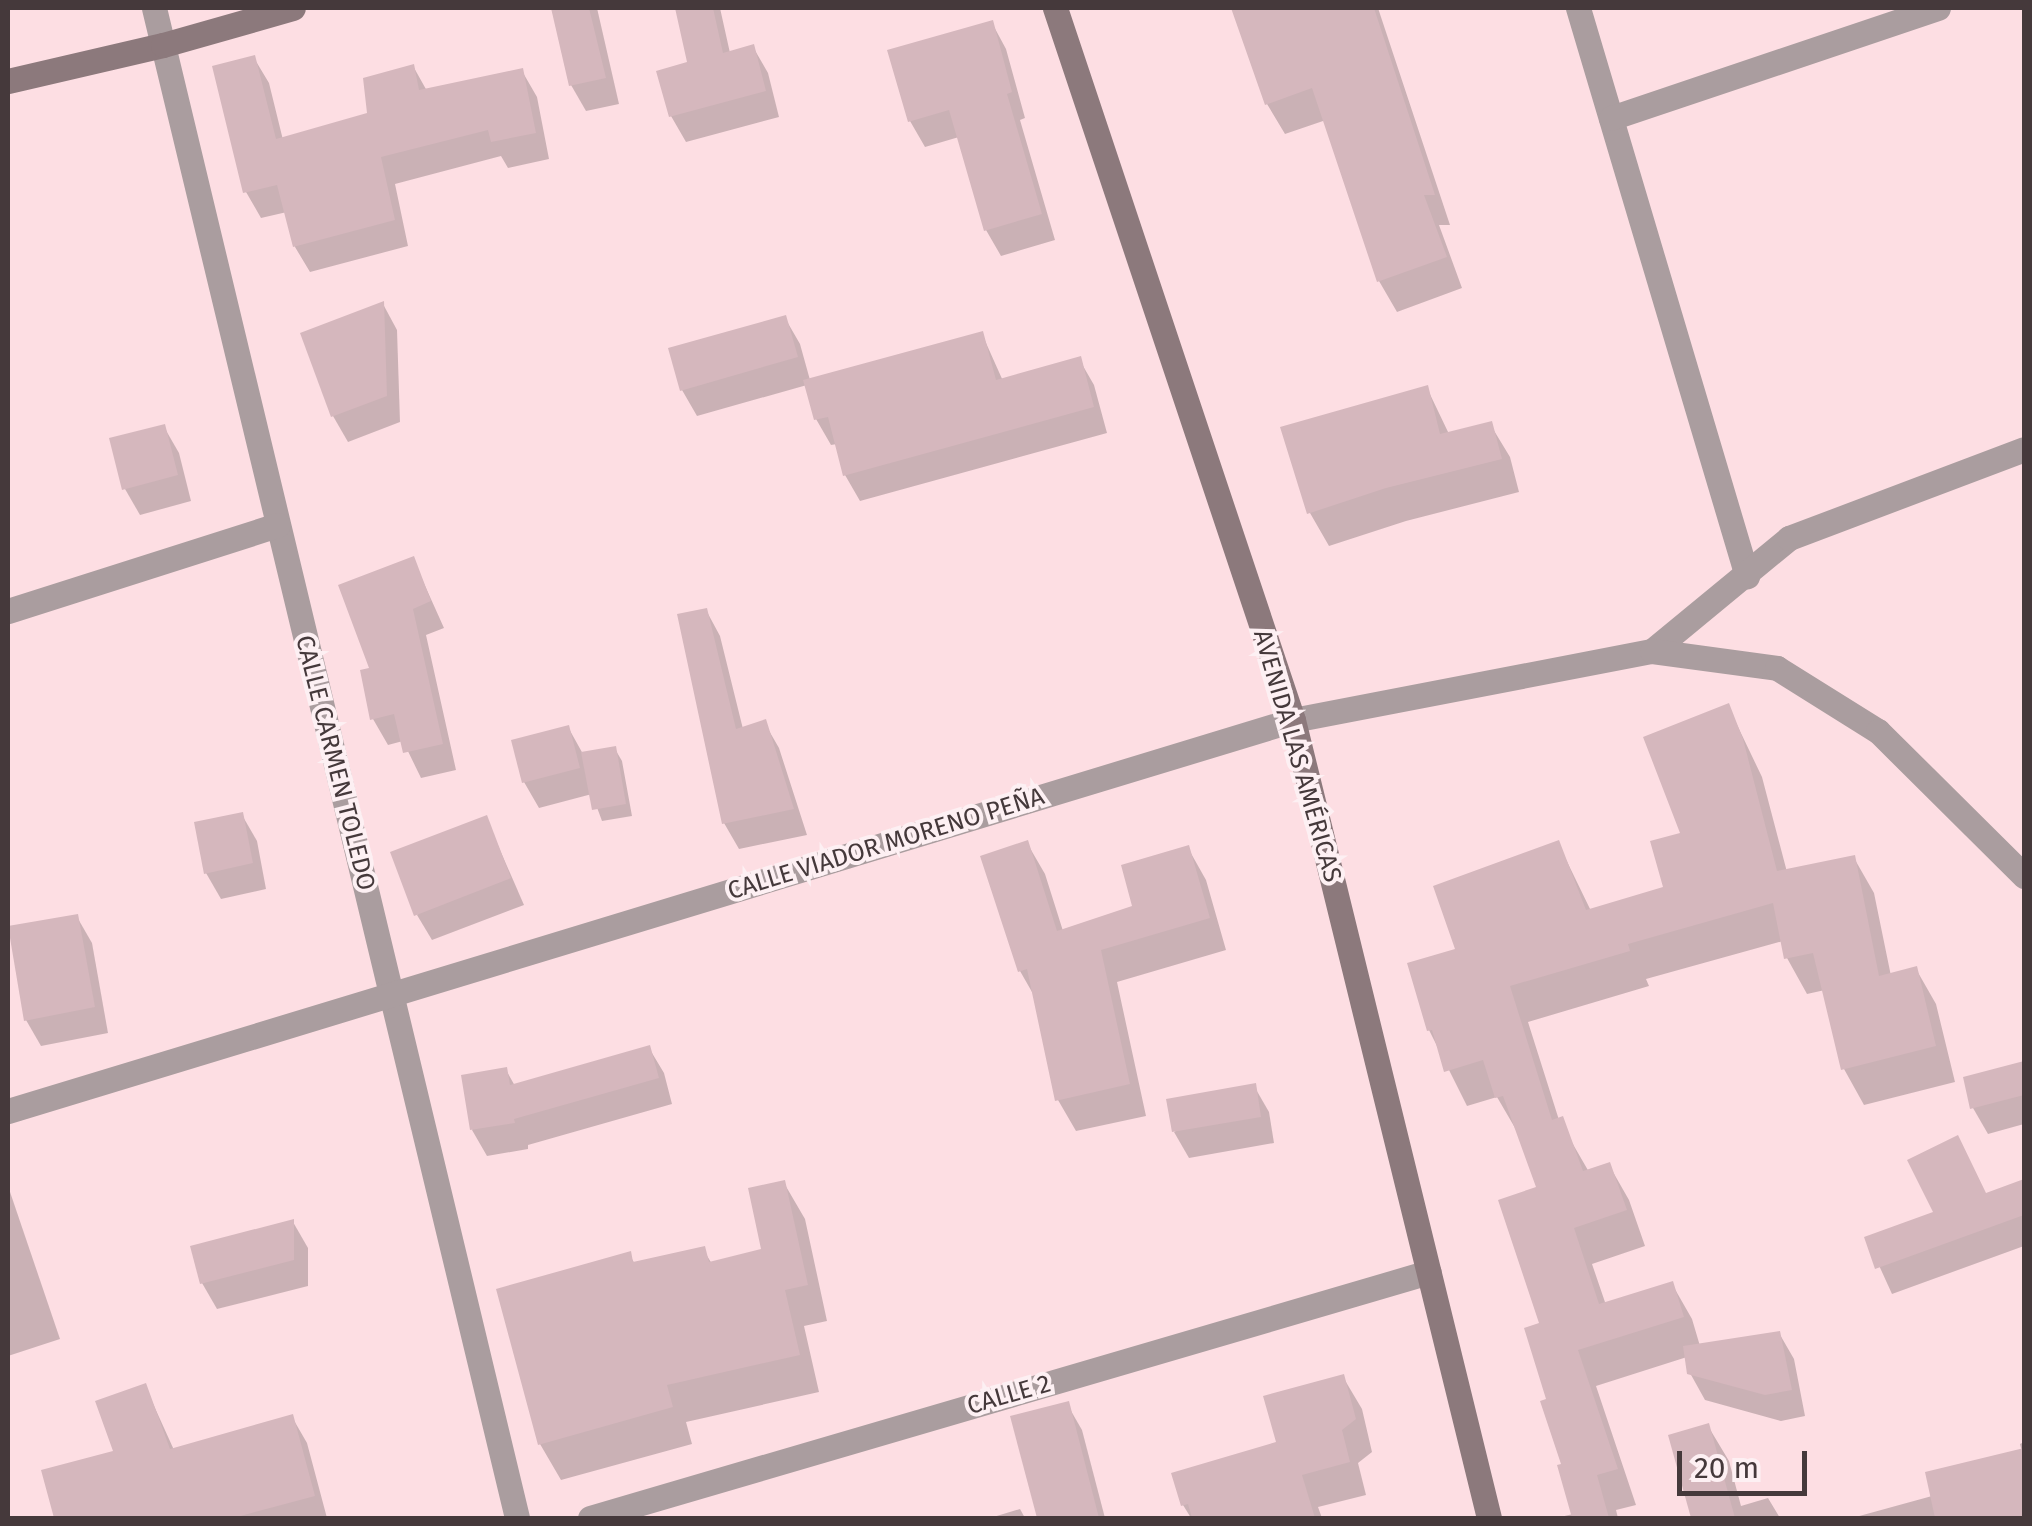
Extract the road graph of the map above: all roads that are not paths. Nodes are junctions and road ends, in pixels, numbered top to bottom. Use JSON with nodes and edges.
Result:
{"nodes":[{"id":1,"x":154,"y":8,"type":"edge"},
{"id":2,"x":293,"y":8,"type":"edge"},
{"id":3,"x":1055,"y":8,"type":"edge"},
{"id":4,"x":1578,"y":8,"type":"edge"},
{"id":5,"x":1938,"y":8,"type":"edge"},
{"id":6,"x":162,"y":45,"type":"junction"},
{"id":7,"x":8,"y":81,"type":"edge"},
{"id":8,"x":1611,"y":118,"type":"junction"},
{"id":9,"x":2024,"y":448,"type":"edge"},
{"id":10,"x":278,"y":526,"type":"junction"},
{"id":11,"x":1748,"y":576,"type":"junction"},
{"id":12,"x":8,"y":611,"type":"edge"},
{"id":13,"x":1652,"y":651,"type":"junction"},
{"id":14,"x":1293,"y":720,"type":"junction"},
{"id":15,"x":2023,"y":874,"type":"edge"},
{"id":16,"x":391,"y":994,"type":"junction"},
{"id":17,"x":8,"y":1111,"type":"edge"},
{"id":18,"x":1428,"y":1272,"type":"junction"},
{"id":19,"x":517,"y":1518,"type":"edge"},
{"id":20,"x":590,"y":1518,"type":"edge"},
{"id":21,"x":1489,"y":1518,"type":"edge"}],
"edges":[{"from":1,"to":6,"type":"street","name":"CALLE CARMEN TOLEDO"},
{"from":2,"to":6,"type":"main road"},
{"from":3,"to":14,"type":"main road","name":"AVENIDA LAS AMÉRICAS"},
{"from":4,"to":8,"type":"street"},
{"from":5,"to":8,"type":"street"},
{"from":6,"to":7,"type":"main road"},
{"from":6,"to":10,"type":"street","name":"CALLE CARMEN TOLEDO"},
{"from":8,"to":11,"type":"street"},
{"from":9,"to":11,"type":"street"},
{"from":10,"to":12,"type":"street"},
{"from":10,"to":16,"type":"street","name":"CALLE CARMEN TOLEDO"},
{"from":11,"to":13,"type":"street"},
{"from":13,"to":14,"type":"street","name":"CALLE VIADOR MORENO PEÑA"},
{"from":13,"to":15,"type":"street","name":"CALLE VIADOR MORENO PEÑA"},
{"from":14,"to":16,"type":"street","name":"CALLE VIADOR MORENO PEÑA"},
{"from":14,"to":18,"type":"main road","name":"AVENIDA LAS AMÉRICAS"},
{"from":16,"to":17,"type":"street","name":"CALLE VIADOR MORENO PEÑA"},
{"from":16,"to":19,"type":"street","name":"CALLE CARMEN TOLEDO"},
{"from":18,"to":20,"type":"street","name":"CALLE 2"},
{"from":18,"to":21,"type":"main road","name":"AVENIDA LAS AMÉRICAS"}]}
